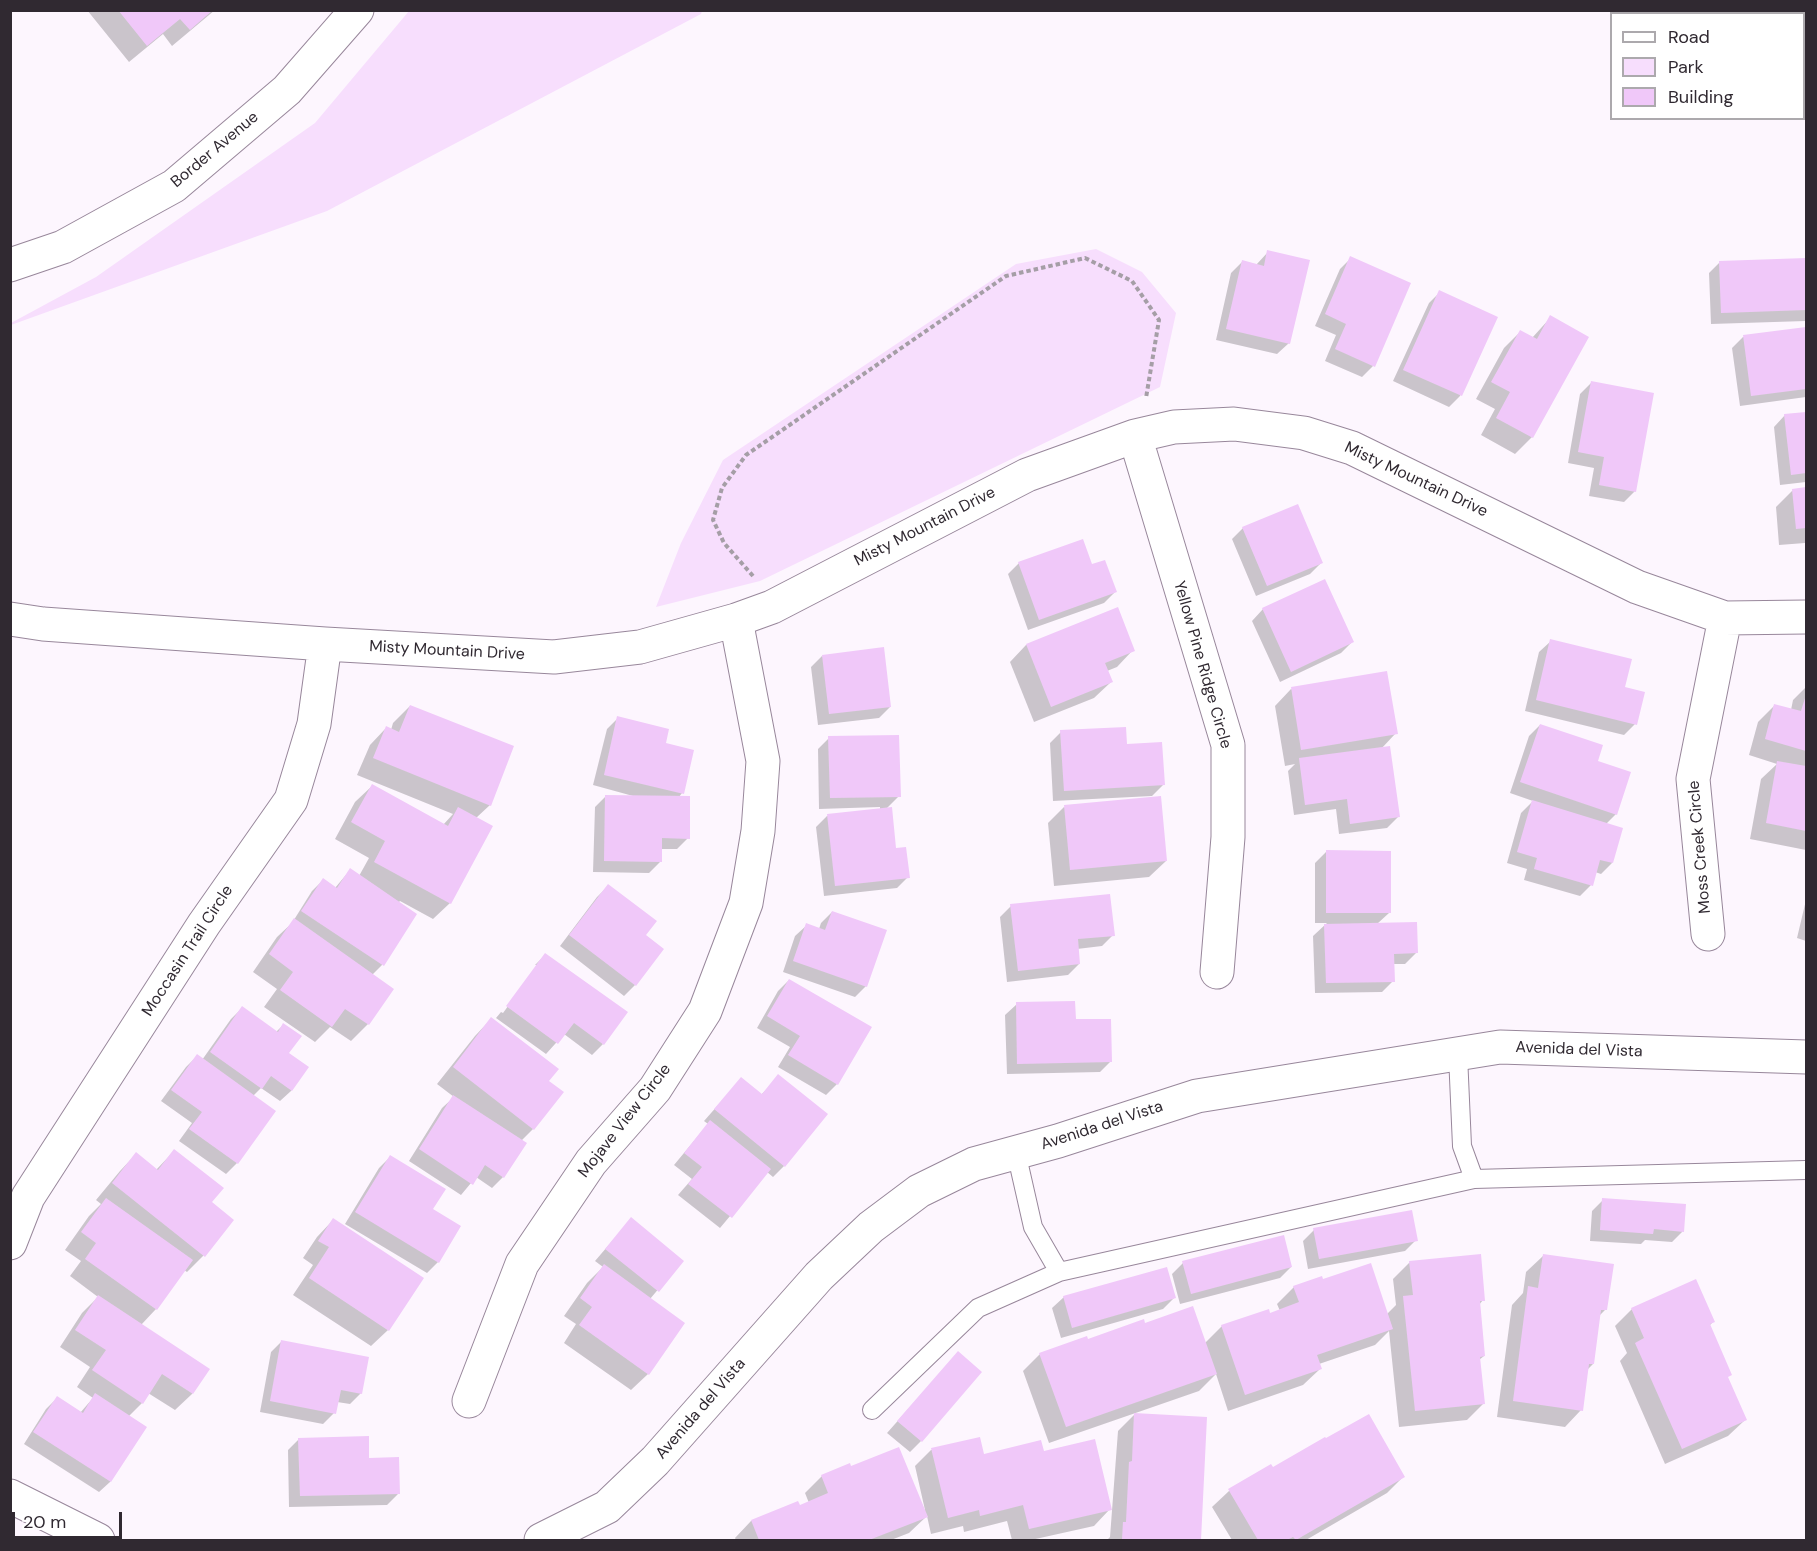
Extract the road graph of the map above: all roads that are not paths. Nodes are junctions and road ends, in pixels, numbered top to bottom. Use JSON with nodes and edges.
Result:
{"nodes":[{"id":1,"x":357,"y":10,"type":"edge"},
{"id":2,"x":10,"y":265,"type":"edge"},
{"id":3,"x":1135,"y":436,"type":"junction"},
{"id":4,"x":1806,"y":617,"type":"edge"},
{"id":5,"x":1725,"y":618,"type":"junction"},
{"id":6,"x":10,"y":619,"type":"edge"},
{"id":7,"x":736,"y":620,"type":"junction"},
{"id":8,"x":325,"y":644,"type":"junction"},
{"id":9,"x":1708,"y":934,"type":"dead end"},
{"id":10,"x":1217,"y":972,"type":"dead end"},
{"id":11,"x":1458,"y":1055,"type":"junction"},
{"id":12,"x":1806,"y":1057,"type":"edge"},
{"id":13,"x":1016,"y":1152,"type":"junction"},
{"id":14,"x":1806,"y":1170,"type":"edge"},
{"id":15,"x":1474,"y":1179,"type":"junction"},
{"id":16,"x":10,"y":1243,"type":"edge"},
{"id":17,"x":1059,"y":1272,"type":"junction"},
{"id":18,"x":469,"y":1401,"type":"dead end"},
{"id":19,"x":872,"y":1410,"type":"dead end"},
{"id":20,"x":10,"y":1496,"type":"edge"},
{"id":21,"x":98,"y":1540,"type":"edge"},
{"id":22,"x":541,"y":1540,"type":"edge"}],
"edges":[{"from":1,"to":2,"type":"street","name":"Border Avenue"},
{"from":3,"to":5,"type":"street","name":"Misty Mountain Drive"},
{"from":3,"to":7,"type":"street","name":"Misty Mountain Drive"},
{"from":3,"to":10,"type":"street","name":"Yellow Pine Ridge Circle"},
{"from":4,"to":5,"type":"street","name":"Misty Mountain Drive"},
{"from":5,"to":9,"type":"street","name":"Moss Creek Circle"},
{"from":6,"to":8,"type":"street","name":"Misty Mountain Drive"},
{"from":7,"to":8,"type":"street","name":"Misty Mountain Drive"},
{"from":7,"to":18,"type":"street","name":"Mojave View Circle"},
{"from":8,"to":16,"type":"street","name":"Moccasin Trail Circle"},
{"from":11,"to":12,"type":"street","name":"Avenida del Vista"},
{"from":11,"to":13,"type":"street","name":"Avenida del Vista"},
{"from":11,"to":15,"type":"lane"},
{"from":13,"to":17,"type":"lane"},
{"from":13,"to":22,"type":"street","name":"Avenida del Vista"},
{"from":14,"to":15,"type":"lane"},
{"from":15,"to":17,"type":"lane"},
{"from":17,"to":19,"type":"lane"},
{"from":20,"to":21,"type":"street"}]}
